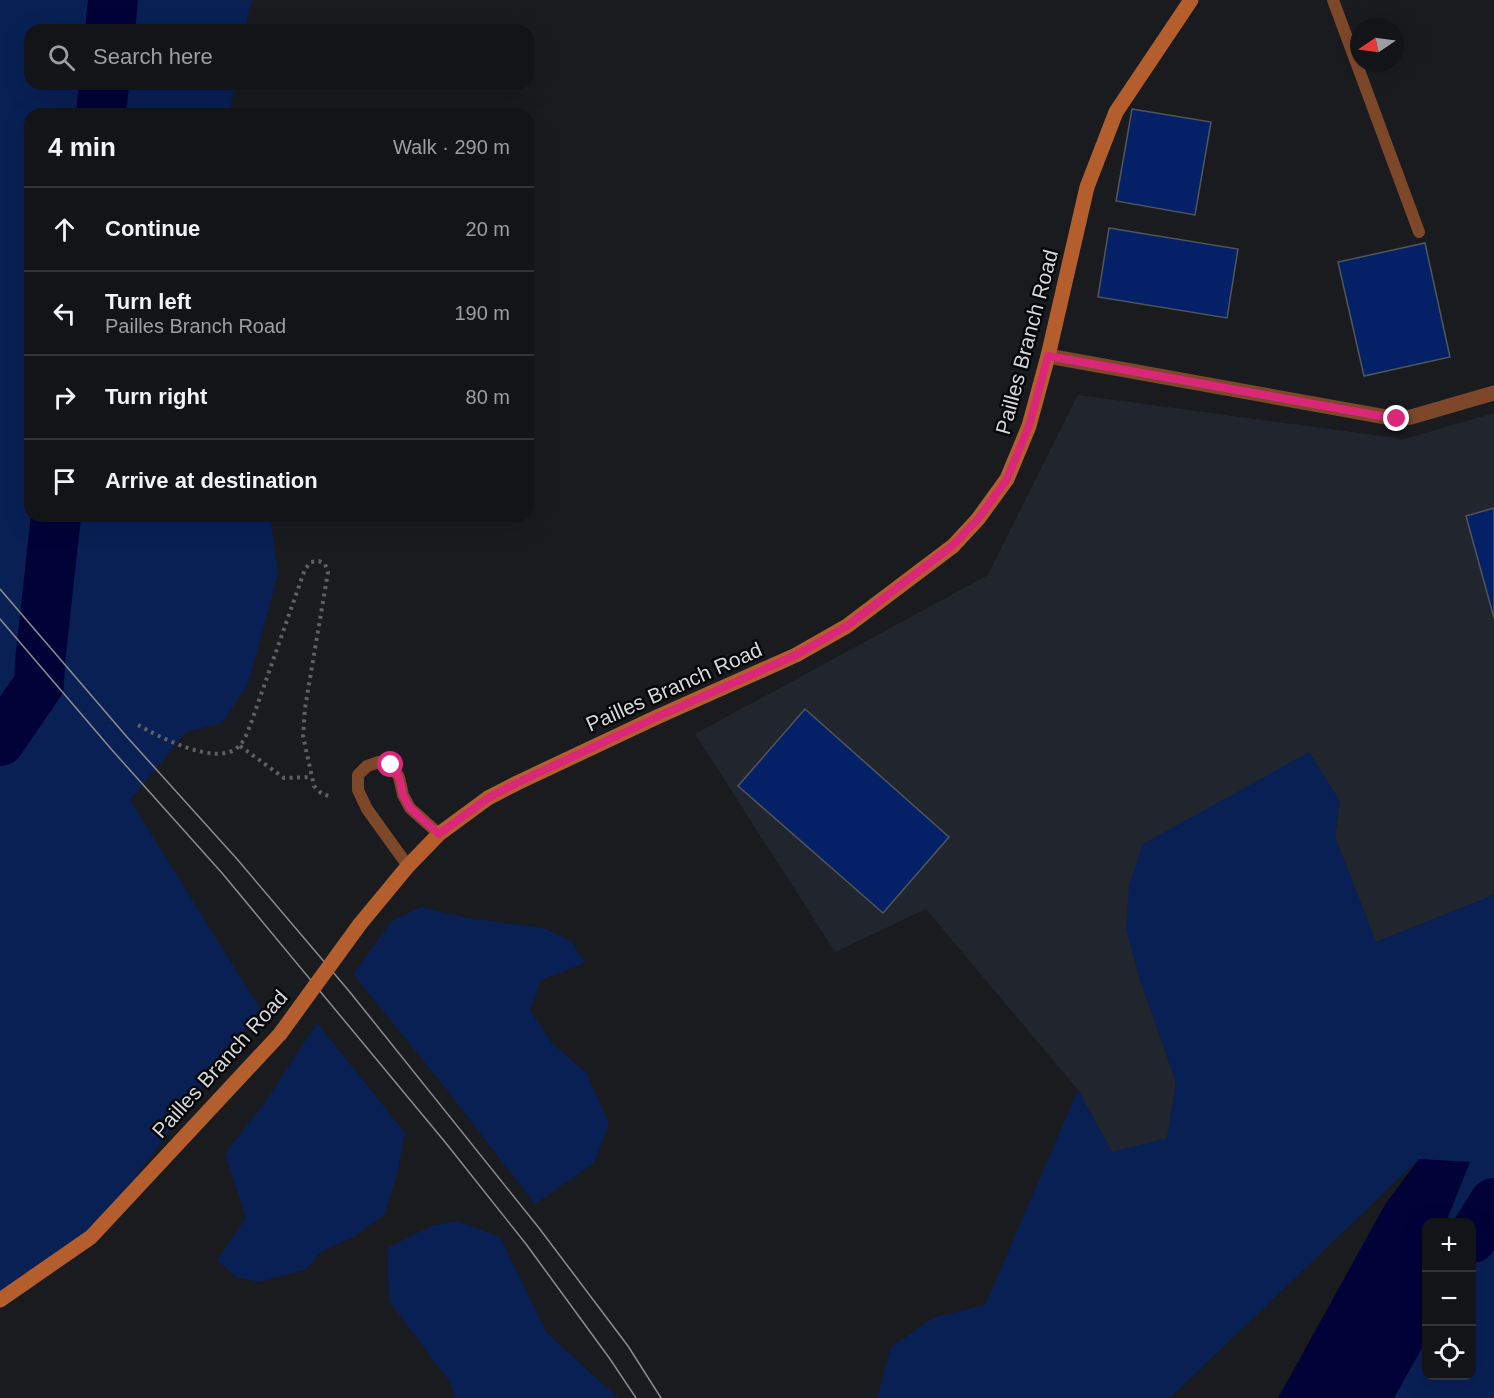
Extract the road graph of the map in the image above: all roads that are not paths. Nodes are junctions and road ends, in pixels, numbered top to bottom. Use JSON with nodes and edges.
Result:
{"nodes":[{"id":1,"x":1191,"y":0,"type":"edge"},
{"id":2,"x":1333,"y":0,"type":"edge"},
{"id":3,"x":1419,"y":232,"type":"dead end"},
{"id":4,"x":1048,"y":356,"type":"junction"},
{"id":5,"x":1494,"y":393,"type":"edge"},
{"id":6,"x":439,"y":834,"type":"junction"},
{"id":7,"x":408,"y":866,"type":"junction"},
{"id":8,"x":0,"y":1300,"type":"edge"}],
"edges":[{"from":1,"to":4,"type":"main road","name":"Pailles Branch Road"},
{"from":2,"to":3,"type":"lane"},
{"from":4,"to":5,"type":"street"},
{"from":4,"to":6,"type":"main road","name":"Pailles Branch Road"},
{"from":6,"to":7,"type":"main road","name":"Pailles Branch Road"},
{"from":6,"to":7,"type":"lane"},
{"from":7,"to":8,"type":"main road","name":"Pailles Branch Road","bridge":true}]}
